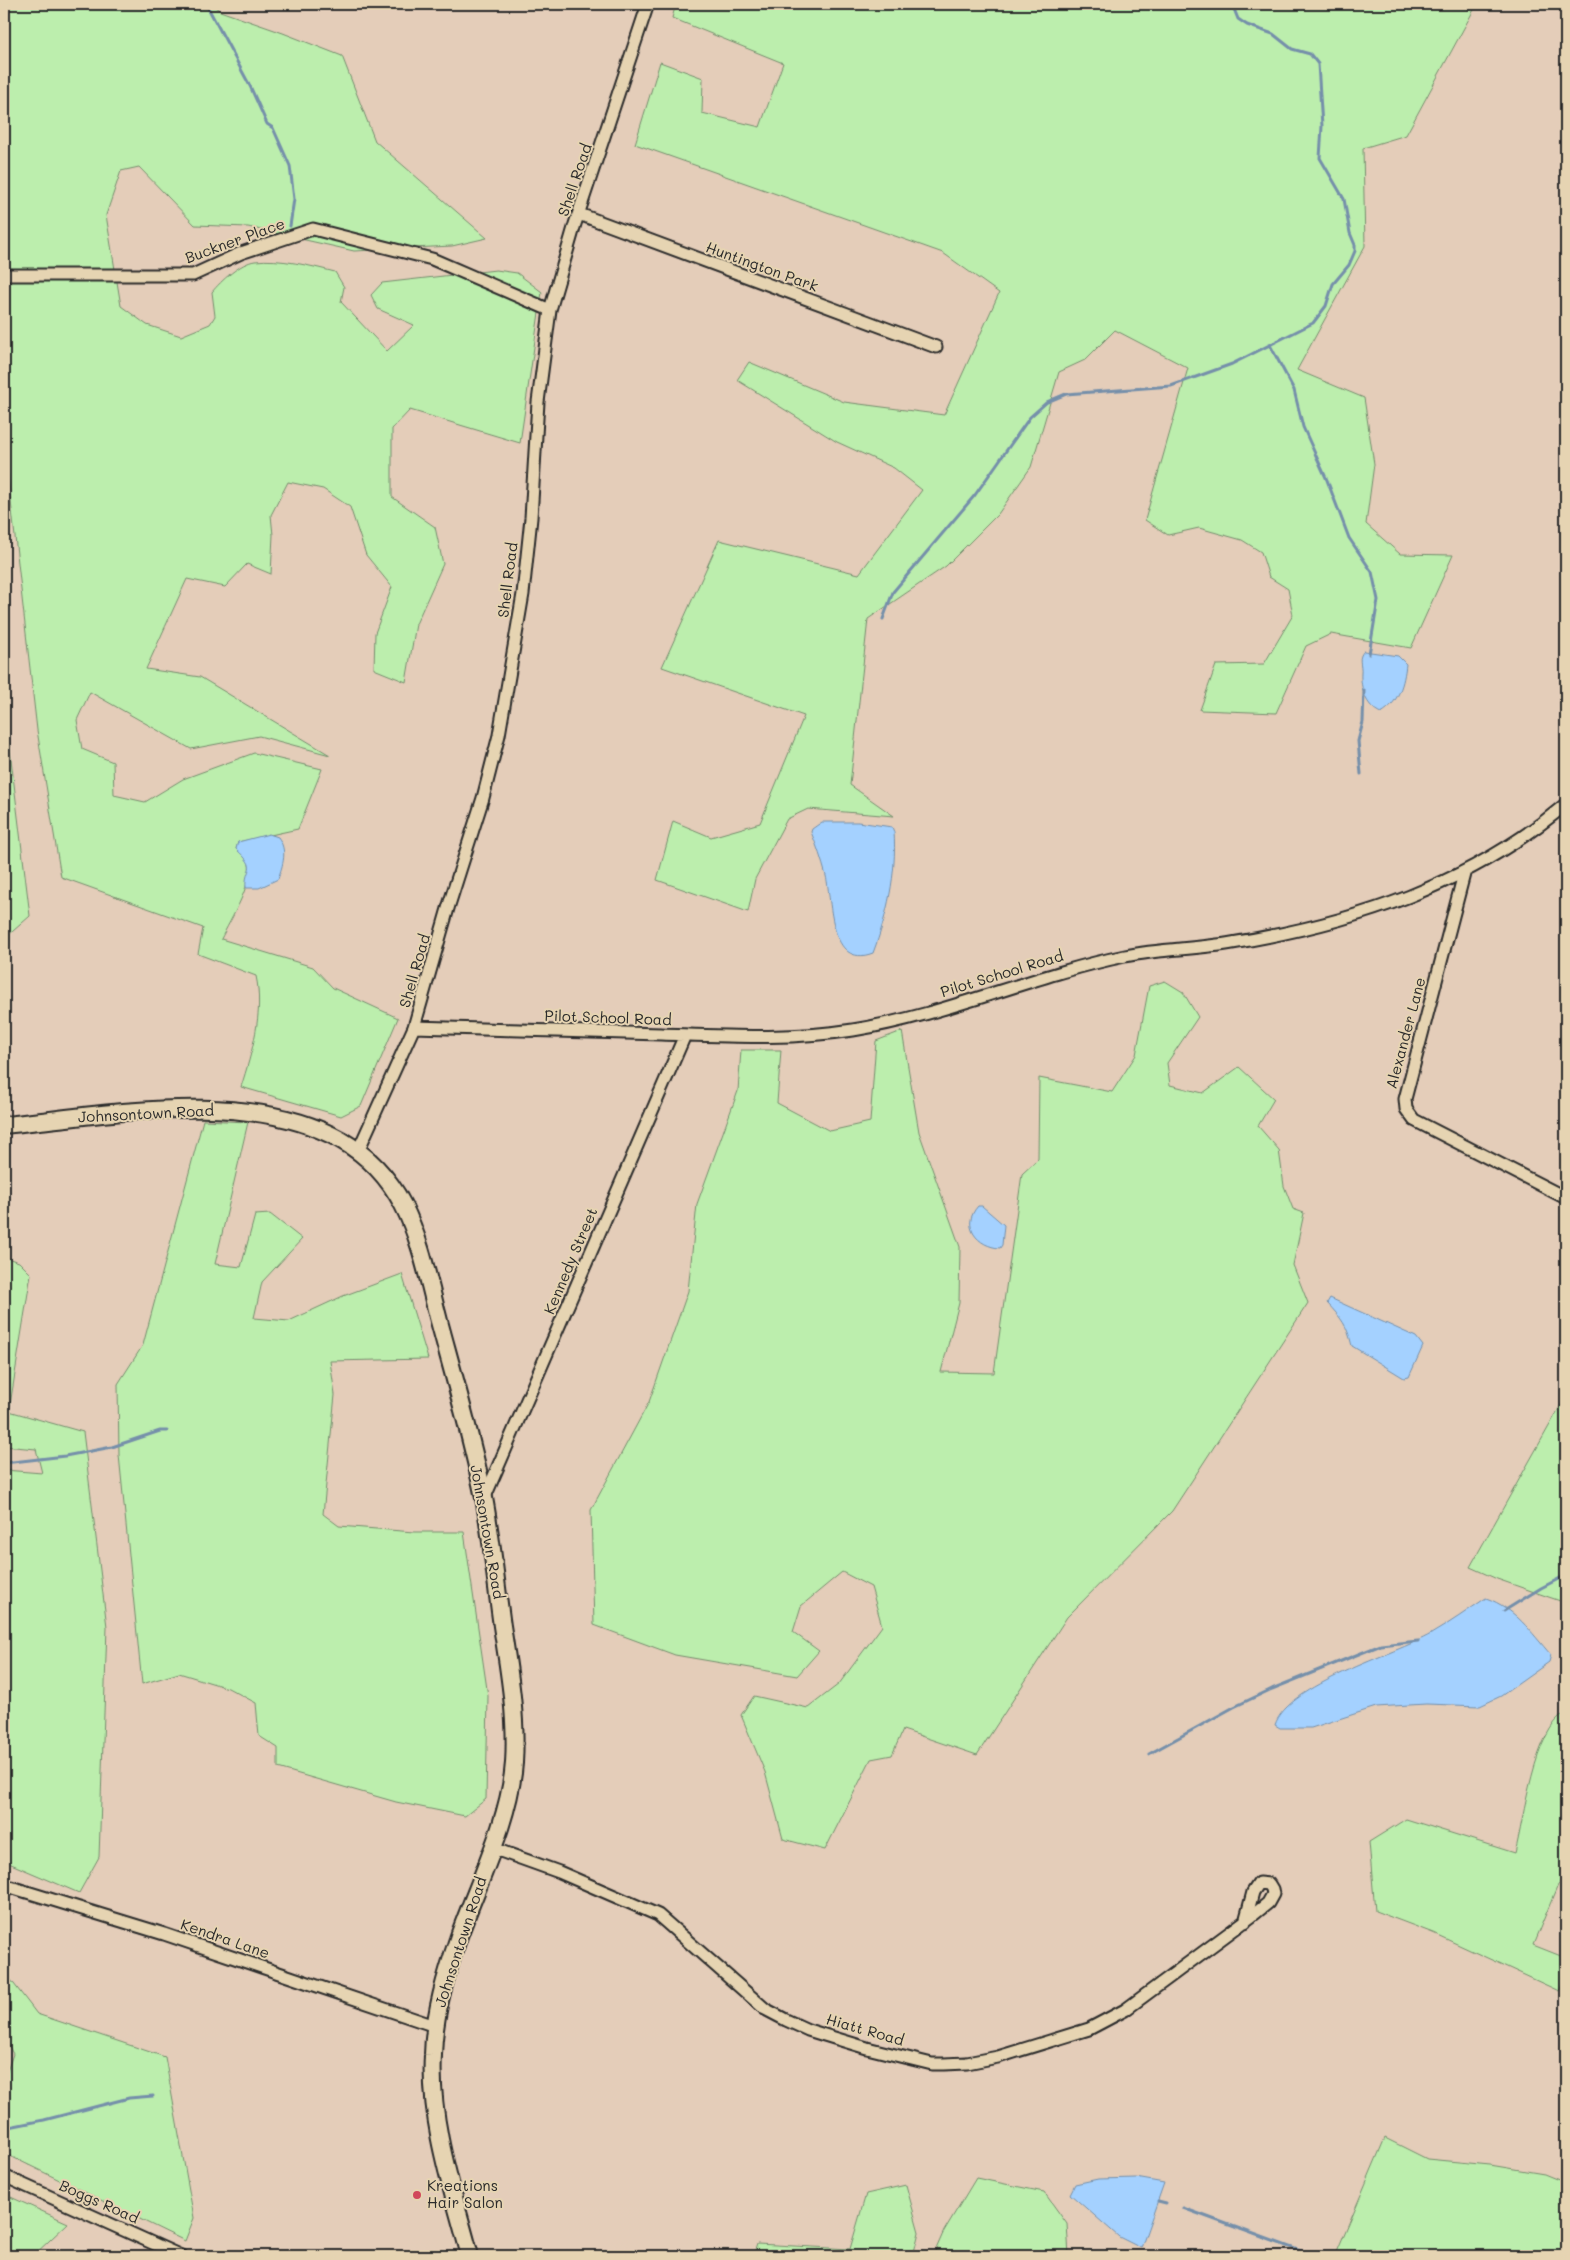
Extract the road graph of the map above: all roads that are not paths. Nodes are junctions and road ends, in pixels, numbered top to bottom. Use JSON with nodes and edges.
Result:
{"nodes":[{"id":1,"x":648,"y":4,"type":"edge"},
{"id":2,"x":578,"y":214,"type":"junction"},
{"id":3,"x":4,"y":275,"type":"edge"},
{"id":4,"x":550,"y":310,"type":"junction"},
{"id":5,"x":936,"y":347,"type":"dead end"},
{"id":6,"x":1566,"y":804,"type":"edge"},
{"id":7,"x":1464,"y":874,"type":"junction"},
{"id":8,"x":414,"y":1027,"type":"junction"},
{"id":9,"x":685,"y":1035,"type":"junction"},
{"id":10,"x":4,"y":1125,"type":"edge"},
{"id":11,"x":358,"y":1151,"type":"junction"},
{"id":12,"x":1566,"y":1198,"type":"edge"},
{"id":13,"x":484,"y":1499,"type":"junction"},
{"id":14,"x":492,"y":1848,"type":"junction"},
{"id":15,"x":4,"y":1885,"type":"edge"},
{"id":16,"x":1245,"y":1922,"type":"dead end"},
{"id":17,"x":435,"y":2026,"type":"junction"},
{"id":18,"x":4,"y":2176,"type":"edge"},
{"id":19,"x":181,"y":2256,"type":"edge"},
{"id":20,"x":470,"y":2256,"type":"edge"}],
"edges":[{"from":1,"to":2,"type":"street","name":"Shell Road"},
{"from":2,"to":4,"type":"street","name":"Shell Road"},
{"from":2,"to":5,"type":"street","name":"Huntington Park"},
{"from":3,"to":4,"type":"street","name":"Buckner Place"},
{"from":4,"to":8,"type":"street","name":"Shell Road"},
{"from":6,"to":7,"type":"street","name":"Pilot School Road"},
{"from":7,"to":9,"type":"street","name":"Pilot School Road"},
{"from":7,"to":12,"type":"street","name":"Alexander Lane"},
{"from":8,"to":9,"type":"street","name":"Pilot School Road"},
{"from":8,"to":11,"type":"street","name":"Shell Road"},
{"from":9,"to":13,"type":"street","name":"Kennedy Street"},
{"from":10,"to":11,"type":"street","name":"Johnsontown Road"},
{"from":11,"to":13,"type":"street","name":"Johnsontown Road"},
{"from":13,"to":14,"type":"street","name":"Johnsontown Road"},
{"from":14,"to":16,"type":"street","name":"Hiatt Road"},
{"from":14,"to":17,"type":"street","name":"Johnsontown Road"},
{"from":15,"to":17,"type":"street","name":"Kendra Lane"},
{"from":17,"to":20,"type":"street","name":"Johnsontown Road"},
{"from":18,"to":19,"type":"street","name":"Boggs Road"}]}
